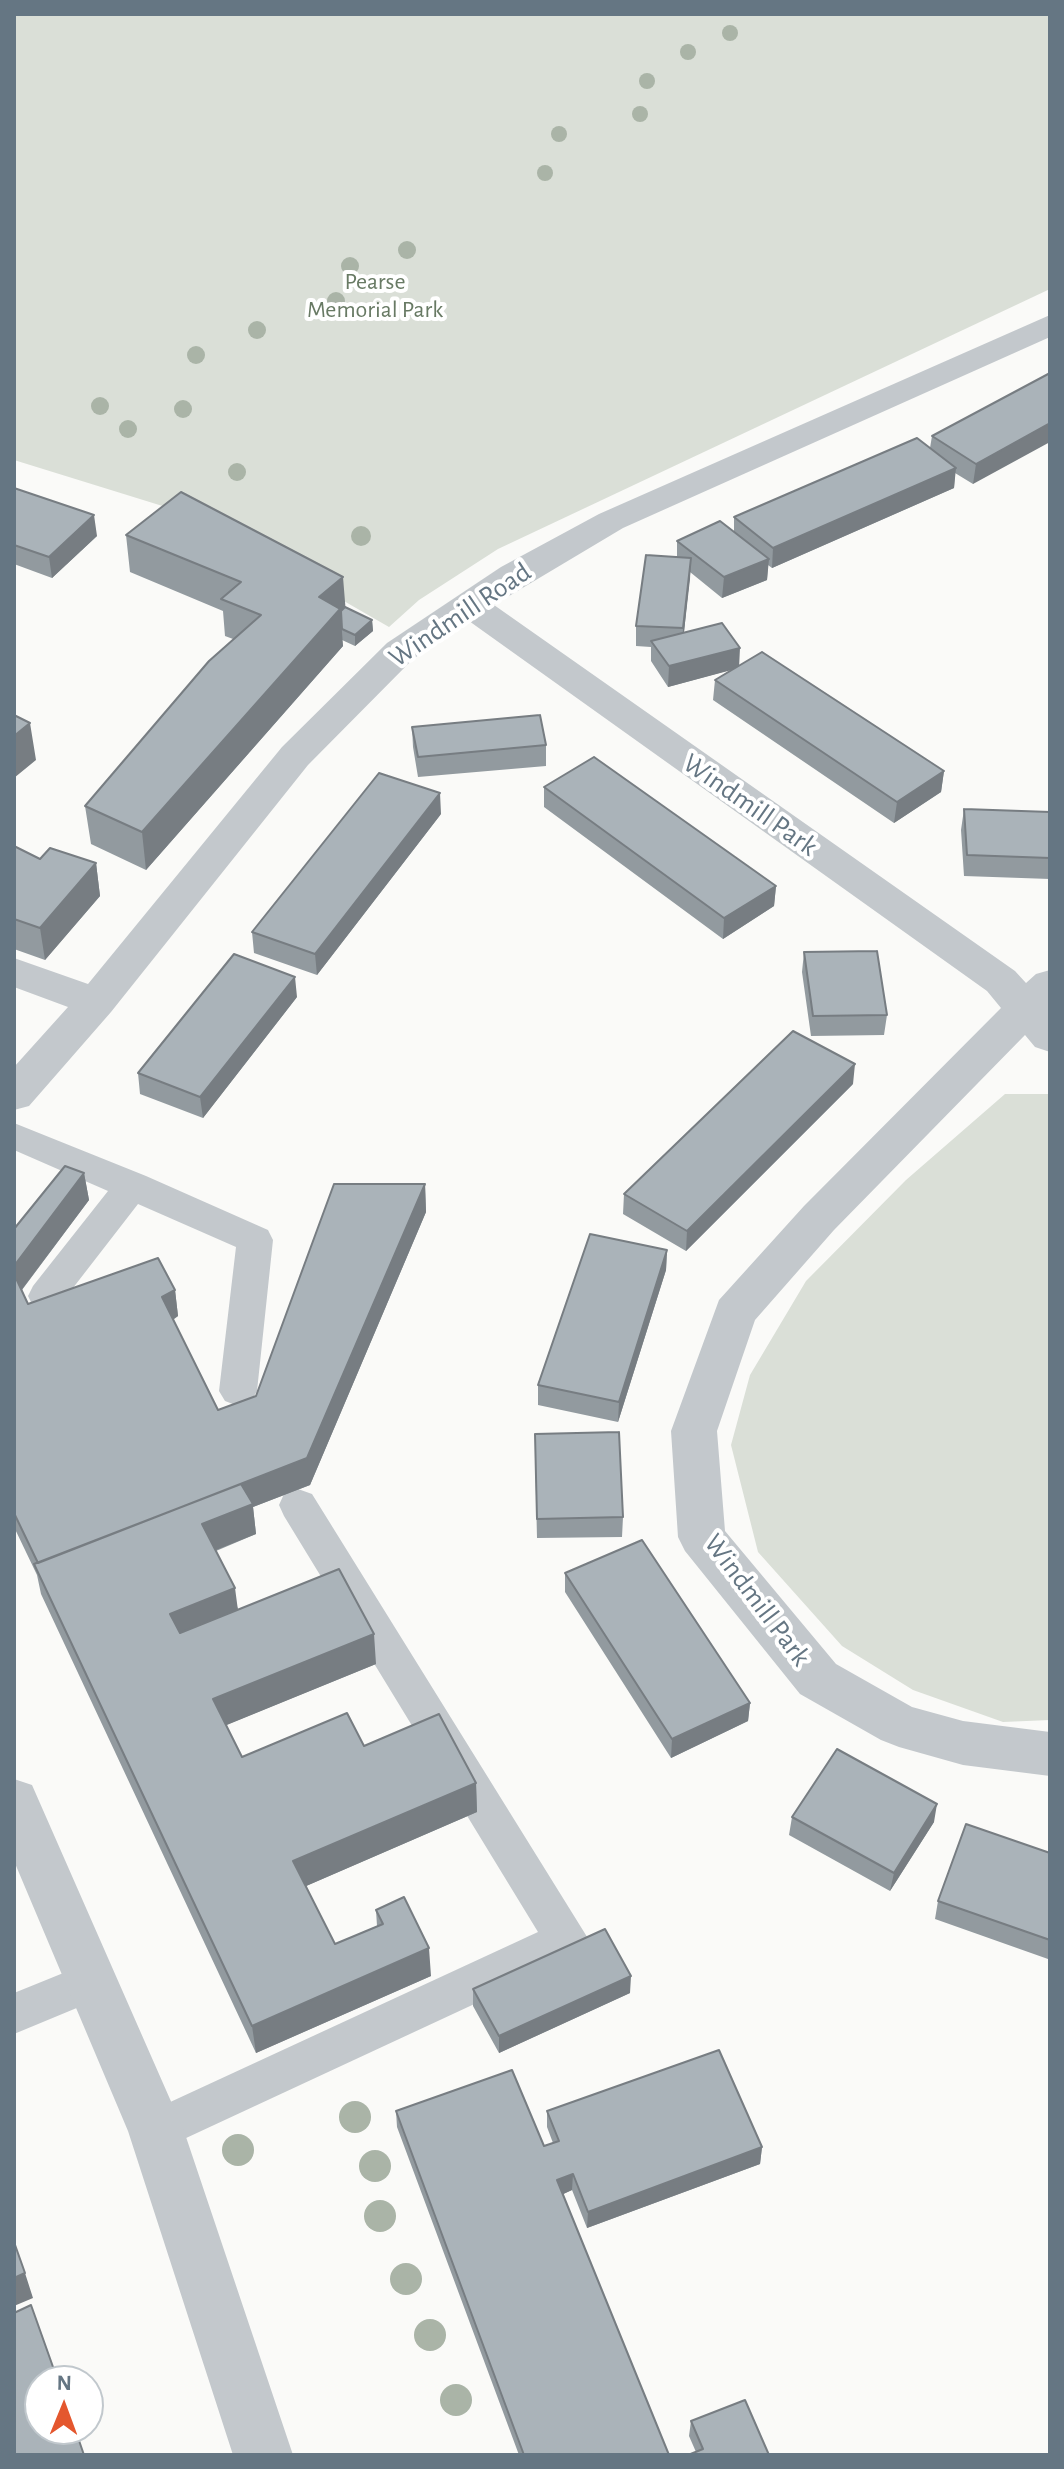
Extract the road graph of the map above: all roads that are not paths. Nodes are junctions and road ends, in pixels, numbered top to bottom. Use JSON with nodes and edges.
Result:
{"nodes":[{"id":1,"x":1050,"y":325,"type":"edge"},
{"id":2,"x":470,"y":605,"type":"junction"},
{"id":3,"x":14,"y":972,"type":"edge"},
{"id":4,"x":96,"y":1002,"type":"junction"},
{"id":5,"x":1041,"y":1010,"type":"edge"},
{"id":6,"x":14,"y":1095,"type":"edge"},
{"id":7,"x":14,"y":1136,"type":"edge"},
{"id":8,"x":133,"y":1185,"type":"junction"},
{"id":9,"x":46,"y":1296,"type":"edge"},
{"id":10,"x":238,"y":1391,"type":"dead end"},
{"id":11,"x":298,"y":1505,"type":"dead end"},
{"id":12,"x":1050,"y":1754,"type":"edge"},
{"id":13,"x":14,"y":1801,"type":"edge"},
{"id":14,"x":93,"y":1981,"type":"junction"},
{"id":15,"x":14,"y":2014,"type":"edge"},
{"id":16,"x":156,"y":2131,"type":"junction"},
{"id":17,"x":263,"y":2455,"type":"edge"}],
"edges":[{"from":1,"to":2,"type":"street","name":"Windmill Road"},
{"from":2,"to":4,"type":"street","name":"Windmill Road"},
{"from":2,"to":5,"type":"street","name":"Windmill Park"},
{"from":3,"to":4,"type":"street"},
{"from":4,"to":6,"type":"street","name":"Windmill Road"},
{"from":5,"to":12,"type":"street","name":"Windmill Park"},
{"from":7,"to":8,"type":"lane"},
{"from":8,"to":9,"type":"lane"},
{"from":8,"to":10,"type":"lane"},
{"from":11,"to":16,"type":"lane"},
{"from":13,"to":14,"type":"street"},
{"from":14,"to":15,"type":"lane"},
{"from":14,"to":16,"type":"street"},
{"from":16,"to":17,"type":"street"}]}
